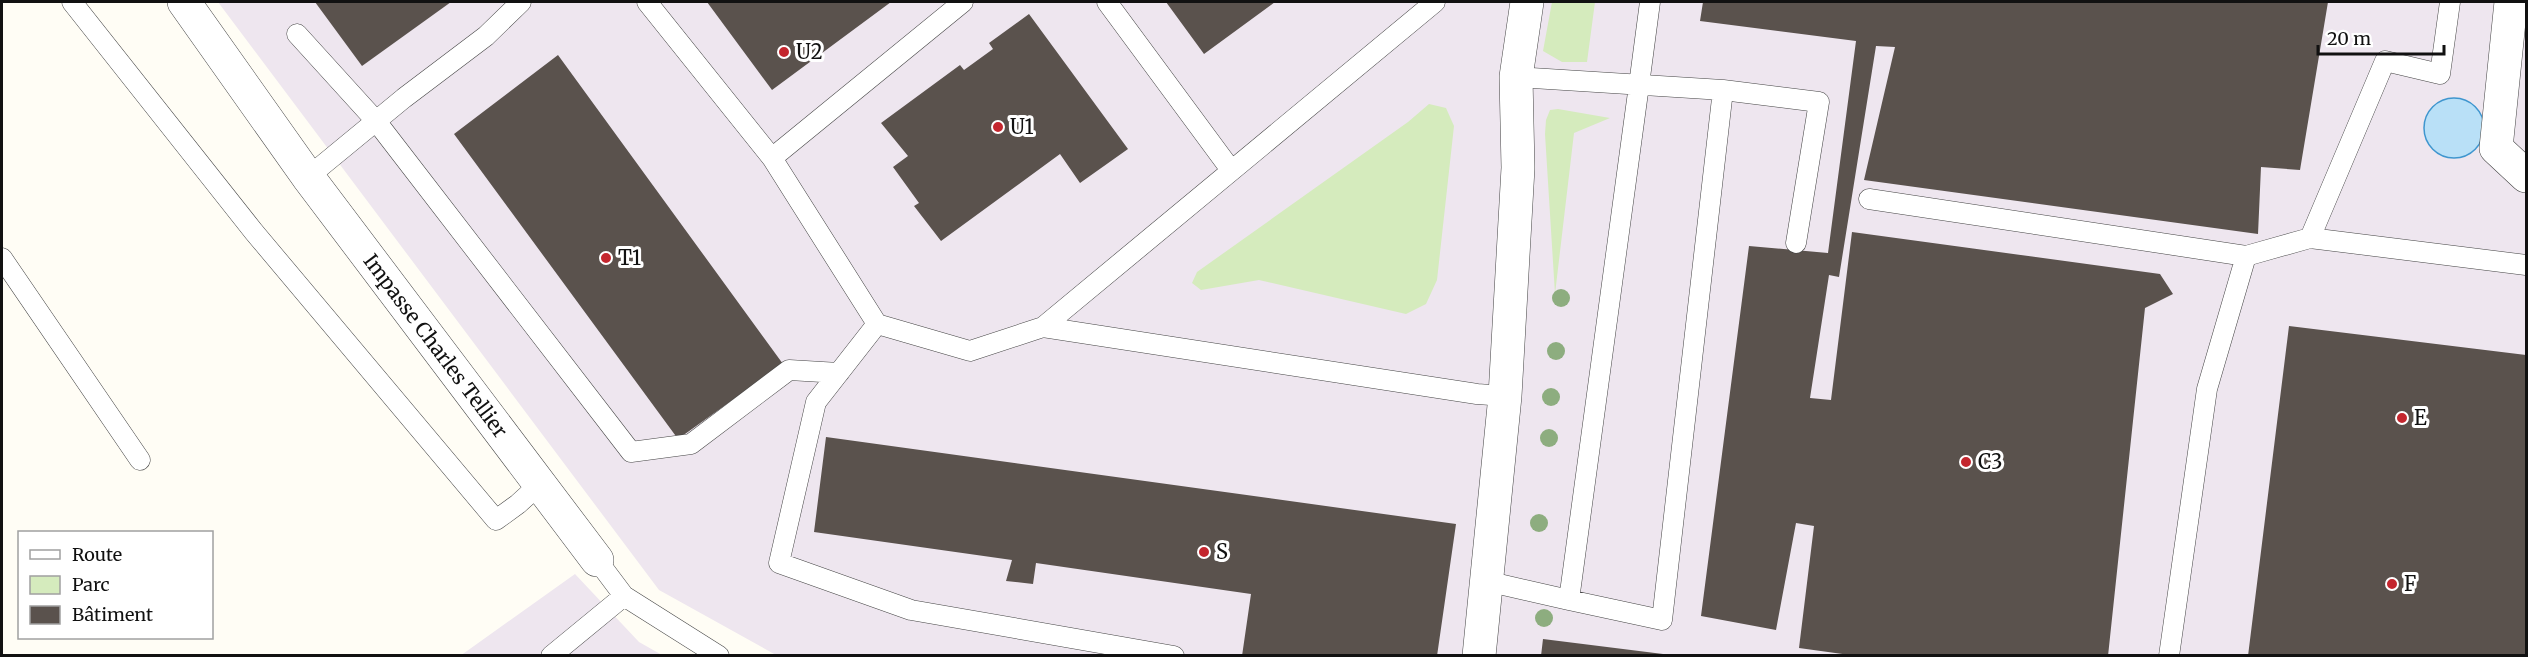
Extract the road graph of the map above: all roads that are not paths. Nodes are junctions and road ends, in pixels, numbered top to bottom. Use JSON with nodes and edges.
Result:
{"nodes":[{"id":1,"x":72,"y":2,"type":"edge"},
{"id":2,"x":184,"y":2,"type":"edge"},
{"id":3,"x":521,"y":2,"type":"edge"},
{"id":4,"x":647,"y":2,"type":"edge"},
{"id":5,"x":963,"y":2,"type":"edge"},
{"id":6,"x":1107,"y":2,"type":"edge"},
{"id":7,"x":1435,"y":2,"type":"edge"},
{"id":8,"x":1527,"y":2,"type":"edge"},
{"id":9,"x":1650,"y":2,"type":"edge"},
{"id":10,"x":2450,"y":2,"type":"edge"},
{"id":11,"x":2511,"y":2,"type":"edge"},
{"id":12,"x":297,"y":34,"type":"dead end"},
{"id":13,"x":1516,"y":77,"type":"junction"},
{"id":14,"x":1639,"y":86,"type":"junction"},
{"id":15,"x":1722,"y":90,"type":"junction"},
{"id":16,"x":376,"y":121,"type":"junction"},
{"id":17,"x":772,"y":158,"type":"junction"},
{"id":18,"x":1231,"y":170,"type":"junction"},
{"id":19,"x":2526,"y":176,"type":"edge"},
{"id":20,"x":308,"y":177,"type":"junction"},
{"id":21,"x":1869,"y":200,"type":"dead end"},
{"id":22,"x":2310,"y":238,"type":"junction"},
{"id":23,"x":1796,"y":243,"type":"dead end"},
{"id":24,"x":2246,"y":256,"type":"junction"},
{"id":25,"x":2,"y":258,"type":"edge"},
{"id":26,"x":2526,"y":265,"type":"edge"},
{"id":27,"x":877,"y":324,"type":"junction"},
{"id":28,"x":1043,"y":327,"type":"junction"},
{"id":29,"x":839,"y":373,"type":"junction"},
{"id":30,"x":1505,"y":396,"type":"junction"},
{"id":31,"x":140,"y":460,"type":"dead end"},
{"id":32,"x":540,"y":484,"type":"junction"},
{"id":33,"x":597,"y":560,"type":"joint"},
{"id":34,"x":1486,"y":581,"type":"junction"},
{"id":35,"x":624,"y":596,"type":"junction"},
{"id":36,"x":1569,"y":600,"type":"junction"},
{"id":37,"x":551,"y":656,"type":"edge"},
{"id":38,"x":719,"y":656,"type":"edge"},
{"id":39,"x":1174,"y":656,"type":"edge"},
{"id":40,"x":1479,"y":656,"type":"edge"},
{"id":41,"x":2169,"y":656,"type":"edge"}],
"edges":[{"from":1,"to":32,"type":"lane"},
{"from":2,"to":20,"type":"street","name":"Impasse Charles Tellier"},
{"from":3,"to":16,"type":"lane"},
{"from":4,"to":17,"type":"lane"},
{"from":5,"to":17,"type":"lane"},
{"from":6,"to":18,"type":"lane"},
{"from":7,"to":18,"type":"lane"},
{"from":8,"to":13,"type":"street"},
{"from":9,"to":14,"type":"lane"},
{"from":10,"to":22,"type":"lane"},
{"from":11,"to":19,"type":"street"},
{"from":12,"to":16,"type":"lane"},
{"from":13,"to":14,"type":"lane"},
{"from":13,"to":30,"type":"street"},
{"from":14,"to":15,"type":"lane"},
{"from":14,"to":36,"type":"lane"},
{"from":15,"to":23,"type":"lane"},
{"from":15,"to":36,"type":"lane"},
{"from":16,"to":20,"type":"lane"},
{"from":16,"to":29,"type":"lane"},
{"from":17,"to":27,"type":"lane"},
{"from":18,"to":28,"type":"lane"},
{"from":20,"to":32,"type":"street","name":"Impasse Charles Tellier"},
{"from":21,"to":24,"type":"lane"},
{"from":22,"to":24,"type":"lane"},
{"from":22,"to":26,"type":"lane"},
{"from":24,"to":41,"type":"lane"},
{"from":25,"to":31,"type":"lane"},
{"from":27,"to":28,"type":"lane"},
{"from":27,"to":29,"type":"lane"},
{"from":28,"to":30,"type":"lane"},
{"from":29,"to":39,"type":"lane"},
{"from":30,"to":34,"type":"street"},
{"from":32,"to":33,"type":"street","name":"Impasse Charles Tellier"},
{"from":33,"to":35,"type":"lane","name":"Impasse Charles Tellier"},
{"from":34,"to":36,"type":"lane"},
{"from":34,"to":40,"type":"street"},
{"from":35,"to":37,"type":"lane"},
{"from":35,"to":38,"type":"lane","name":"Impasse Charles Tellier"}]}
